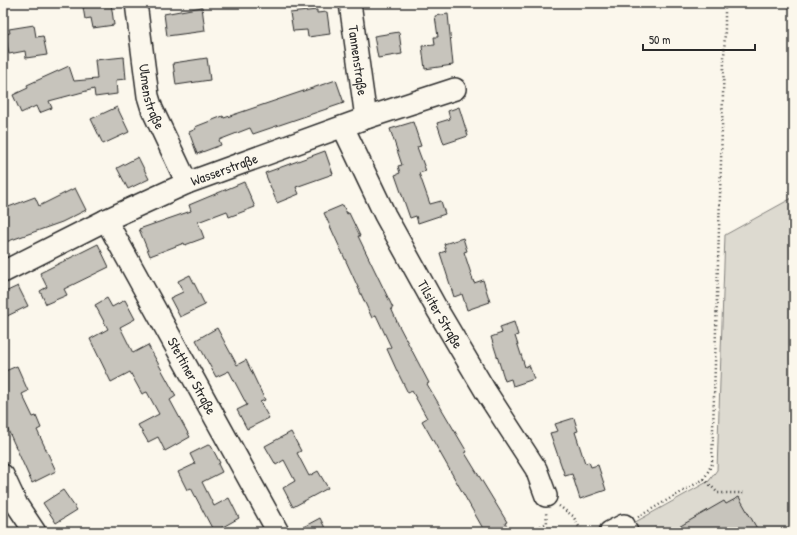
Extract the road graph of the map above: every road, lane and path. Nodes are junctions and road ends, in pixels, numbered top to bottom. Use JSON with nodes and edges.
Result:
{"nodes":[{"id":1,"x":136,"y":3,"type":"edge"},
{"id":2,"x":350,"y":3,"type":"edge"},
{"id":3,"x":724,"y":3,"type":"edge"},
{"id":4,"x":455,"y":89,"type":"dead end"},
{"id":5,"x":366,"y":118,"type":"junction"},
{"id":6,"x":342,"y":127,"type":"junction"},
{"id":7,"x":188,"y":183,"type":"junction"},
{"id":8,"x":106,"y":220,"type":"junction"},
{"id":9,"x":3,"y":272,"type":"edge"},
{"id":10,"x":3,"y":475,"type":"edge"},
{"id":11,"x":704,"y":479,"type":"junction"},
{"id":12,"x":746,"y":493,"type":"dead end"},
{"id":13,"x":546,"y":496,"type":"junction"},
{"id":14,"x":10,"y":507,"type":"edge"},
{"id":15,"x":620,"y":530,"type":"edge"},
{"id":16,"x":35,"y":532,"type":"edge"},
{"id":17,"x":278,"y":532,"type":"edge"},
{"id":18,"x":530,"y":532,"type":"edge"},
{"id":19,"x":582,"y":532,"type":"edge"}],
"edges":[{"from":1,"to":7,"type":"street","name":"Ulmenstraße"},
{"from":2,"to":5,"type":"street","name":"Tannenstraße"},
{"from":3,"to":11,"type":"path"},
{"from":4,"to":5,"type":"street","name":"Wasserstraße"},
{"from":5,"to":6,"type":"street","name":"Wasserstraße"},
{"from":6,"to":7,"type":"street","name":"Wasserstraße"},
{"from":6,"to":13,"type":"street","name":"Tilsiter Straße"},
{"from":7,"to":8,"type":"street","name":"Wasserstraße"},
{"from":8,"to":9,"type":"street","name":"Wasserstraße"},
{"from":8,"to":17,"type":"street","name":"Stettiner Straße"},
{"from":10,"to":14,"type":"street"},
{"from":11,"to":12,"type":"path"},
{"from":11,"to":15,"type":"path"},
{"from":13,"to":18,"type":"path"},
{"from":13,"to":19,"type":"path"},
{"from":14,"to":16,"type":"street"}]}
